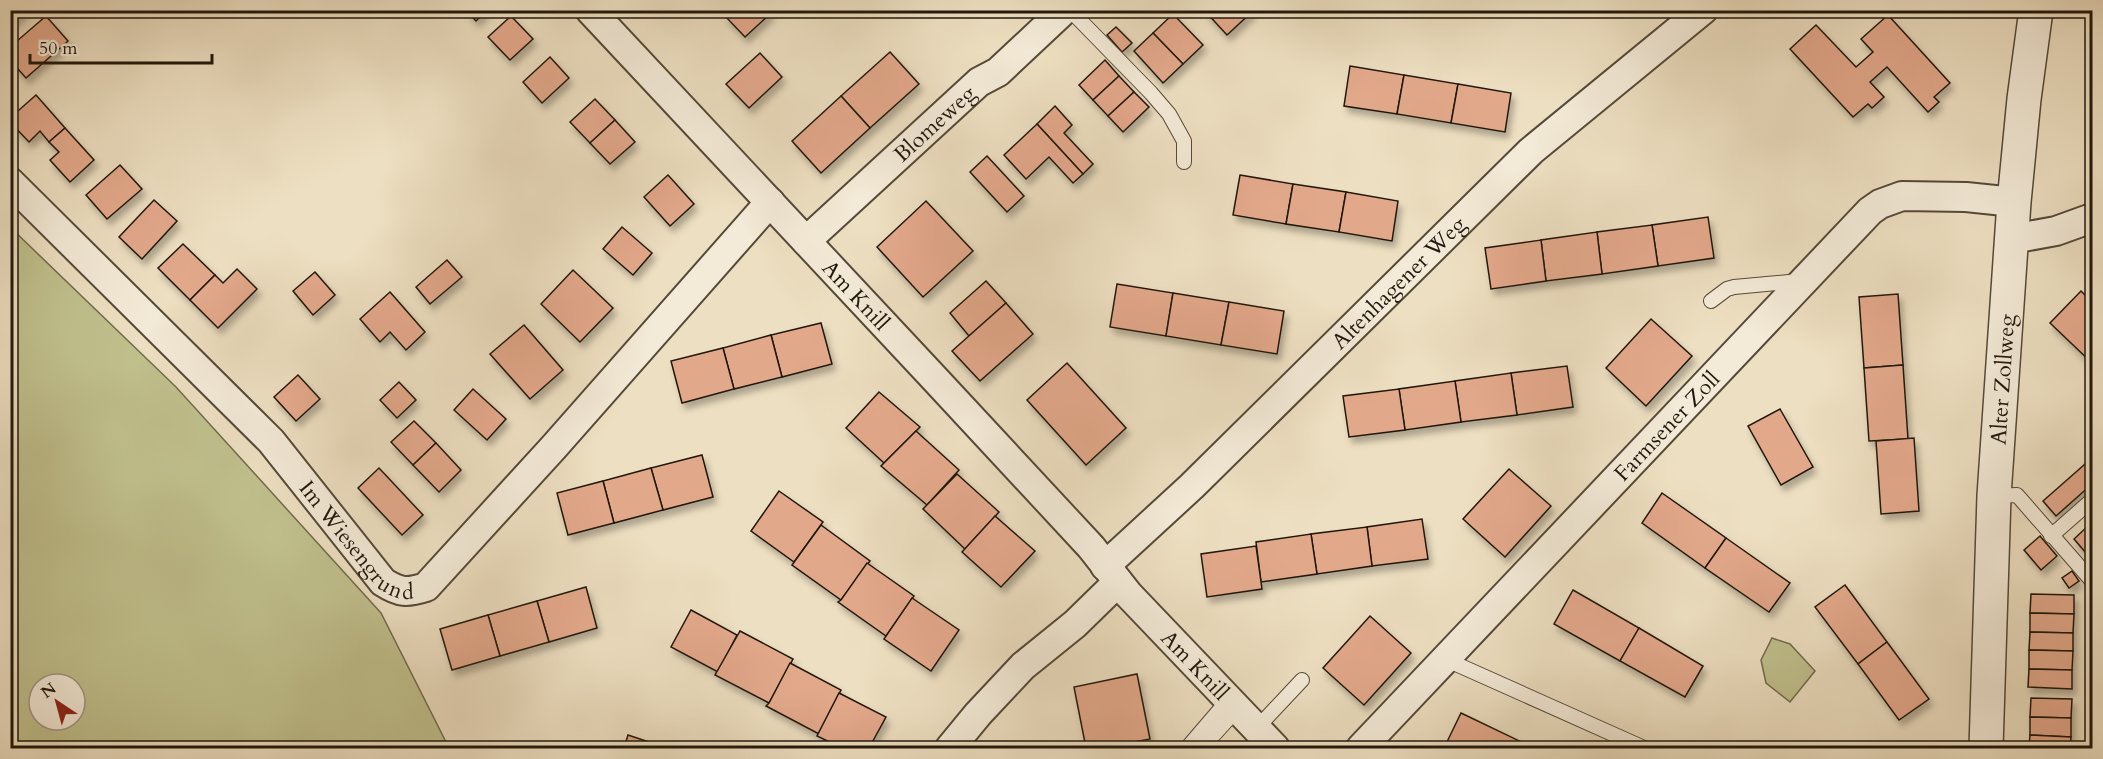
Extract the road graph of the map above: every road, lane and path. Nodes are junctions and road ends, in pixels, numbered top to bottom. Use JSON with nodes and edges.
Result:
{"nodes":[{"id":1,"x":590,"y":10,"type":"edge"},
{"id":2,"x":1064,"y":10,"type":"edge"},
{"id":3,"x":1070,"y":10,"type":"edge"},
{"id":4,"x":1703,"y":10,"type":"edge"},
{"id":5,"x":2036,"y":10,"type":"edge"},
{"id":6,"x":1184,"y":162,"type":"dead end"},
{"id":7,"x":10,"y":182,"type":"edge"},
{"id":8,"x":770,"y":202,"type":"junction"},
{"id":9,"x":2014,"y":202,"type":"junction"},
{"id":10,"x":2092,"y":218,"type":"edge"},
{"id":11,"x":2012,"y":240,"type":"junction"},
{"id":12,"x":806,"y":241,"type":"junction"},
{"id":13,"x":1804,"y":281,"type":"junction"},
{"id":14,"x":1711,"y":301,"type":"dead end"},
{"id":15,"x":1994,"y":496,"type":"junction"},
{"id":16,"x":2092,"y":500,"type":"edge"},
{"id":17,"x":2051,"y":536,"type":"junction"},
{"id":18,"x":1112,"y":574,"type":"junction"},
{"id":19,"x":2092,"y":581,"type":"edge"},
{"id":20,"x":1447,"y":660,"type":"junction"},
{"id":21,"x":1302,"y":680,"type":"dead end"},
{"id":22,"x":1250,"y":721,"type":"edge"},
{"id":23,"x":950,"y":748,"type":"edge"},
{"id":24,"x":1187,"y":748,"type":"edge"},
{"id":25,"x":1202,"y":748,"type":"edge"},
{"id":26,"x":1361,"y":748,"type":"edge"},
{"id":27,"x":1644,"y":748,"type":"edge"},
{"id":28,"x":1986,"y":748,"type":"edge"}],
"edges":[{"from":1,"to":8,"type":"street","name":"Am Knill"},
{"from":2,"to":12,"type":"street","name":"Blomeweg"},
{"from":3,"to":6,"type":"lane"},
{"from":4,"to":18,"type":"street","name":"Altenhagener Weg"},
{"from":5,"to":9,"type":"street","name":"Alter Zollweg"},
{"from":7,"to":8,"type":"street","name":"Im Wiesengrund"},
{"from":8,"to":12,"type":"street","name":"Am Knill"},
{"from":9,"to":11,"type":"street","name":"Alter Zollweg"},
{"from":9,"to":13,"type":"street","name":"Farmsener Zoll"},
{"from":10,"to":11,"type":"street"},
{"from":11,"to":15,"type":"street","name":"Alter Zollweg"},
{"from":12,"to":18,"type":"street","name":"Am Knill"},
{"from":13,"to":14,"type":"lane"},
{"from":13,"to":20,"type":"street","name":"Farmsener Zoll"},
{"from":15,"to":17,"type":"lane"},
{"from":15,"to":28,"type":"street","name":"Alter Zollweg"},
{"from":16,"to":17,"type":"lane"},
{"from":17,"to":19,"type":"lane"},
{"from":18,"to":22,"type":"street","name":"Am Knill"},
{"from":18,"to":23,"type":"street"},
{"from":20,"to":26,"type":"street","name":"Farmsener Zoll"},
{"from":20,"to":27,"type":"lane"},
{"from":21,"to":22,"type":"lane"},
{"from":22,"to":24,"type":"lane"},
{"from":22,"to":25,"type":"lane"}]}
